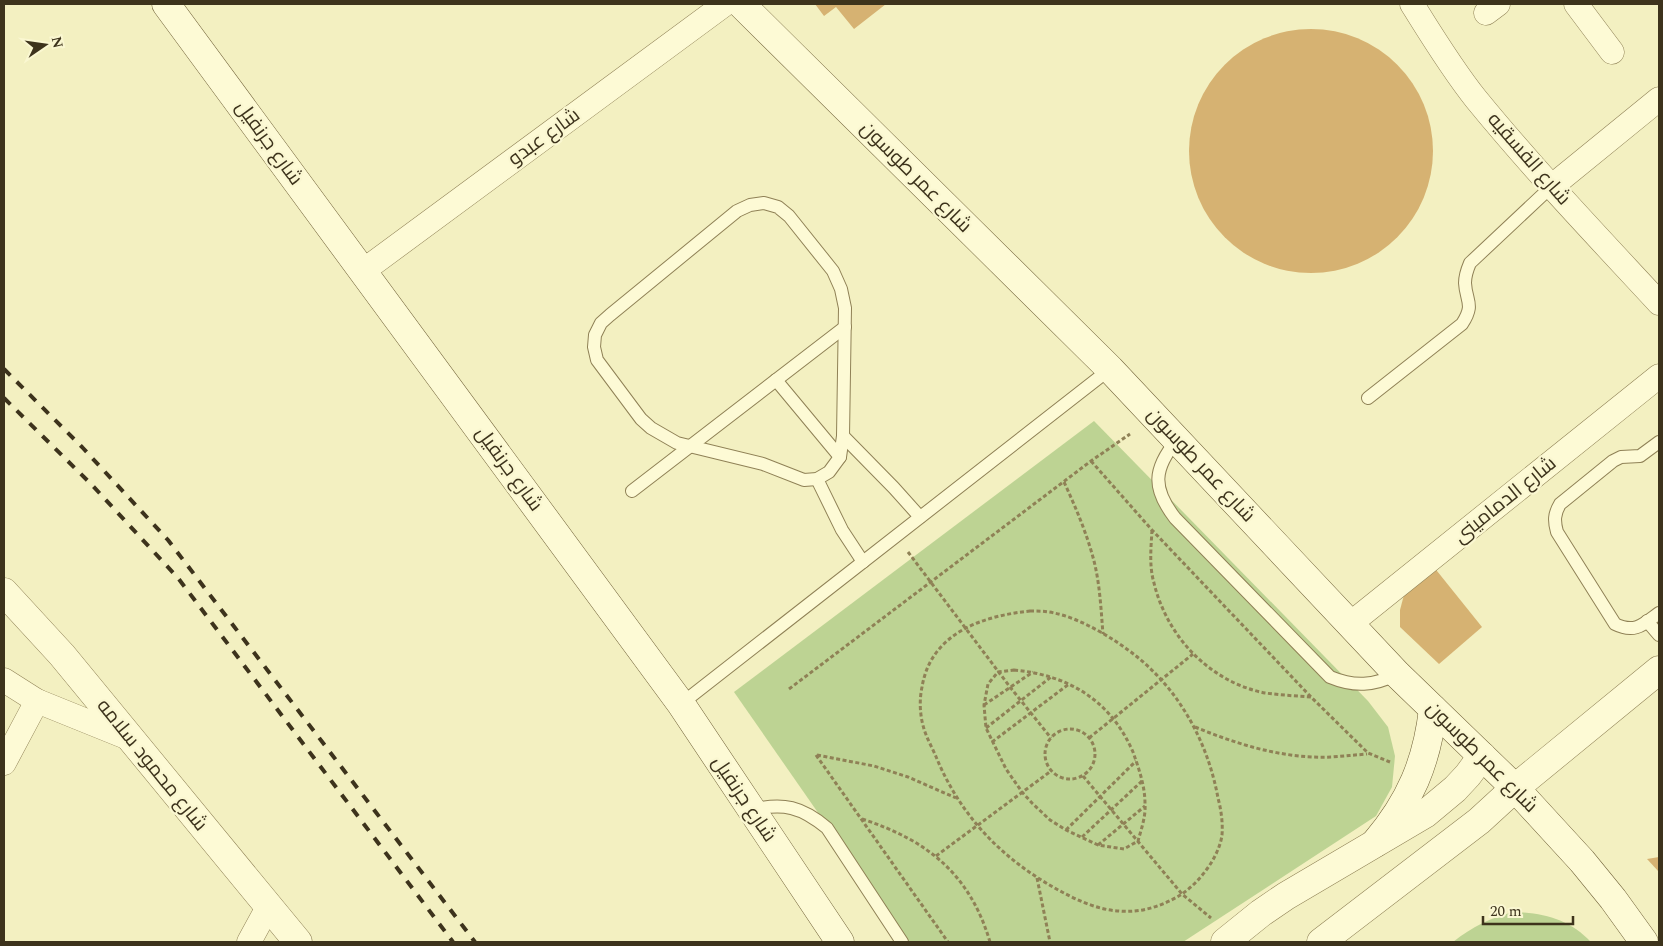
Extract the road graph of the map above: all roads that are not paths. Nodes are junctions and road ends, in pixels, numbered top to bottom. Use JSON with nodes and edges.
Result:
{"nodes":[{"id":1,"x":166,"y":4,"type":"edge"},
{"id":2,"x":725,"y":4,"type":"edge"},
{"id":3,"x":741,"y":4,"type":"edge"},
{"id":4,"x":1412,"y":4,"type":"edge"},
{"id":5,"x":1576,"y":4,"type":"edge"},
{"id":6,"x":1612,"y":52,"type":"dead end"},
{"id":7,"x":1659,"y":99,"type":"edge"},
{"id":8,"x":1551,"y":187,"type":"junction"},
{"id":9,"x":363,"y":271,"type":"junction"},
{"id":10,"x":1659,"y":303,"type":"edge"},
{"id":11,"x":845,"y":327,"type":"junction"},
{"id":12,"x":1110,"y":369,"type":"junction"},
{"id":13,"x":1659,"y":376,"type":"edge"},
{"id":14,"x":776,"y":380,"type":"junction"},
{"id":15,"x":1368,"y":398,"type":"dead end"},
{"id":16,"x":843,"y":436,"type":"junction"},
{"id":17,"x":1177,"y":440,"type":"junction"},
{"id":18,"x":1659,"y":442,"type":"edge"},
{"id":19,"x":690,"y":446,"type":"junction"},
{"id":20,"x":840,"y":457,"type":"junction"},
{"id":21,"x":817,"y":479,"type":"junction"},
{"id":22,"x":632,"y":491,"type":"dead end"},
{"id":23,"x":920,"y":517,"type":"junction"},
{"id":24,"x":863,"y":562,"type":"junction"},
{"id":25,"x":4,"y":592,"type":"edge"},
{"id":26,"x":1659,"y":613,"type":"edge"},
{"id":27,"x":1648,"y":622,"type":"junction"},
{"id":28,"x":1350,"y":624,"type":"junction"},
{"id":29,"x":1659,"y":635,"type":"edge"},
{"id":30,"x":1659,"y":670,"type":"edge"},
{"id":31,"x":1397,"y":674,"type":"junction"},
{"id":32,"x":4,"y":680,"type":"edge"},
{"id":33,"x":37,"y":701,"type":"junction"},
{"id":34,"x":681,"y":704,"type":"junction"},
{"id":35,"x":1433,"y":709,"type":"junction"},
{"id":36,"x":131,"y":739,"type":"junction"},
{"id":37,"x":1482,"y":756,"type":"junction"},
{"id":38,"x":4,"y":763,"type":"edge"},
{"id":39,"x":1515,"y":788,"type":"junction"},
{"id":40,"x":752,"y":810,"type":"junction"},
{"id":41,"x":1375,"y":843,"type":"junction"},
{"id":42,"x":268,"y":907,"type":"junction"},
{"id":43,"x":1230,"y":940,"type":"edge"},
{"id":44,"x":249,"y":942,"type":"edge"},
{"id":45,"x":298,"y":942,"type":"edge"},
{"id":46,"x":840,"y":942,"type":"edge"},
{"id":47,"x":902,"y":942,"type":"edge"},
{"id":48,"x":1321,"y":942,"type":"edge"},
{"id":49,"x":1644,"y":942,"type":"edge"}],
"edges":[{"from":1,"to":9,"type":"main road","name":"شارع جرنفيل"},
{"from":2,"to":9,"type":"street","name":"شارع عبدو"},
{"from":3,"to":12,"type":"main road","name":"شارع عمر طوسون"},
{"from":4,"to":8,"type":"street","name":"شارع الفسقيه"},
{"from":5,"to":6,"type":"street"},
{"from":7,"to":8,"type":"street"},
{"from":8,"to":10,"type":"street","name":"شارع الفسقيه"},
{"from":8,"to":15,"type":"lane"},
{"from":9,"to":34,"type":"main road","name":"شارع جرنفيل"},
{"from":11,"to":14,"type":"lane"},
{"from":11,"to":16,"type":"lane"},
{"from":11,"to":19,"type":"lane"},
{"from":12,"to":17,"type":"main road","name":"شارع عمر طوسون"},
{"from":12,"to":23,"type":"lane"},
{"from":13,"to":28,"type":"street","name":"شارع الدمامينى"},
{"from":14,"to":19,"type":"lane"},
{"from":14,"to":20,"type":"lane"},
{"from":16,"to":20,"type":"lane"},
{"from":16,"to":23,"type":"lane"},
{"from":17,"to":28,"type":"main road","name":"شارع عمر طوسون"},
{"from":17,"to":31,"type":"lane"},
{"from":18,"to":27,"type":"lane"},
{"from":19,"to":21,"type":"lane"},
{"from":19,"to":22,"type":"lane"},
{"from":20,"to":21,"type":"lane"},
{"from":21,"to":24,"type":"lane"},
{"from":23,"to":24,"type":"lane"},
{"from":24,"to":34,"type":"lane"},
{"from":25,"to":36,"type":"main road","name":"شارع محمود سلامه"},
{"from":26,"to":27,"type":"lane"},
{"from":27,"to":29,"type":"lane"},
{"from":28,"to":31,"type":"main road","name":"شارع عمر طوسون"},
{"from":30,"to":39,"type":"main road"},
{"from":31,"to":35,"type":"main road","name":"شارع عمر طوسون"},
{"from":32,"to":33,"type":"street"},
{"from":33,"to":36,"type":"street"},
{"from":33,"to":38,"type":"street"},
{"from":34,"to":40,"type":"main road","name":"شارع جرنفيل"},
{"from":35,"to":37,"type":"main road","name":"شارع عمر طوسون"},
{"from":35,"to":41,"type":"main road"},
{"from":36,"to":42,"type":"main road","name":"شارع محمود سلامه"},
{"from":37,"to":39,"type":"main road","name":"شارع عمر طوسون"},
{"from":37,"to":41,"type":"main road"},
{"from":39,"to":48,"type":"main road"},
{"from":39,"to":49,"type":"main road","name":"شارع عمر طوسون"},
{"from":40,"to":46,"type":"main road","name":"شارع جرنفيل"},
{"from":40,"to":47,"type":"lane"},
{"from":41,"to":43,"type":"main road"},
{"from":42,"to":44,"type":"street"},
{"from":42,"to":45,"type":"main road","name":"شارع محمود سلامه"}]}
